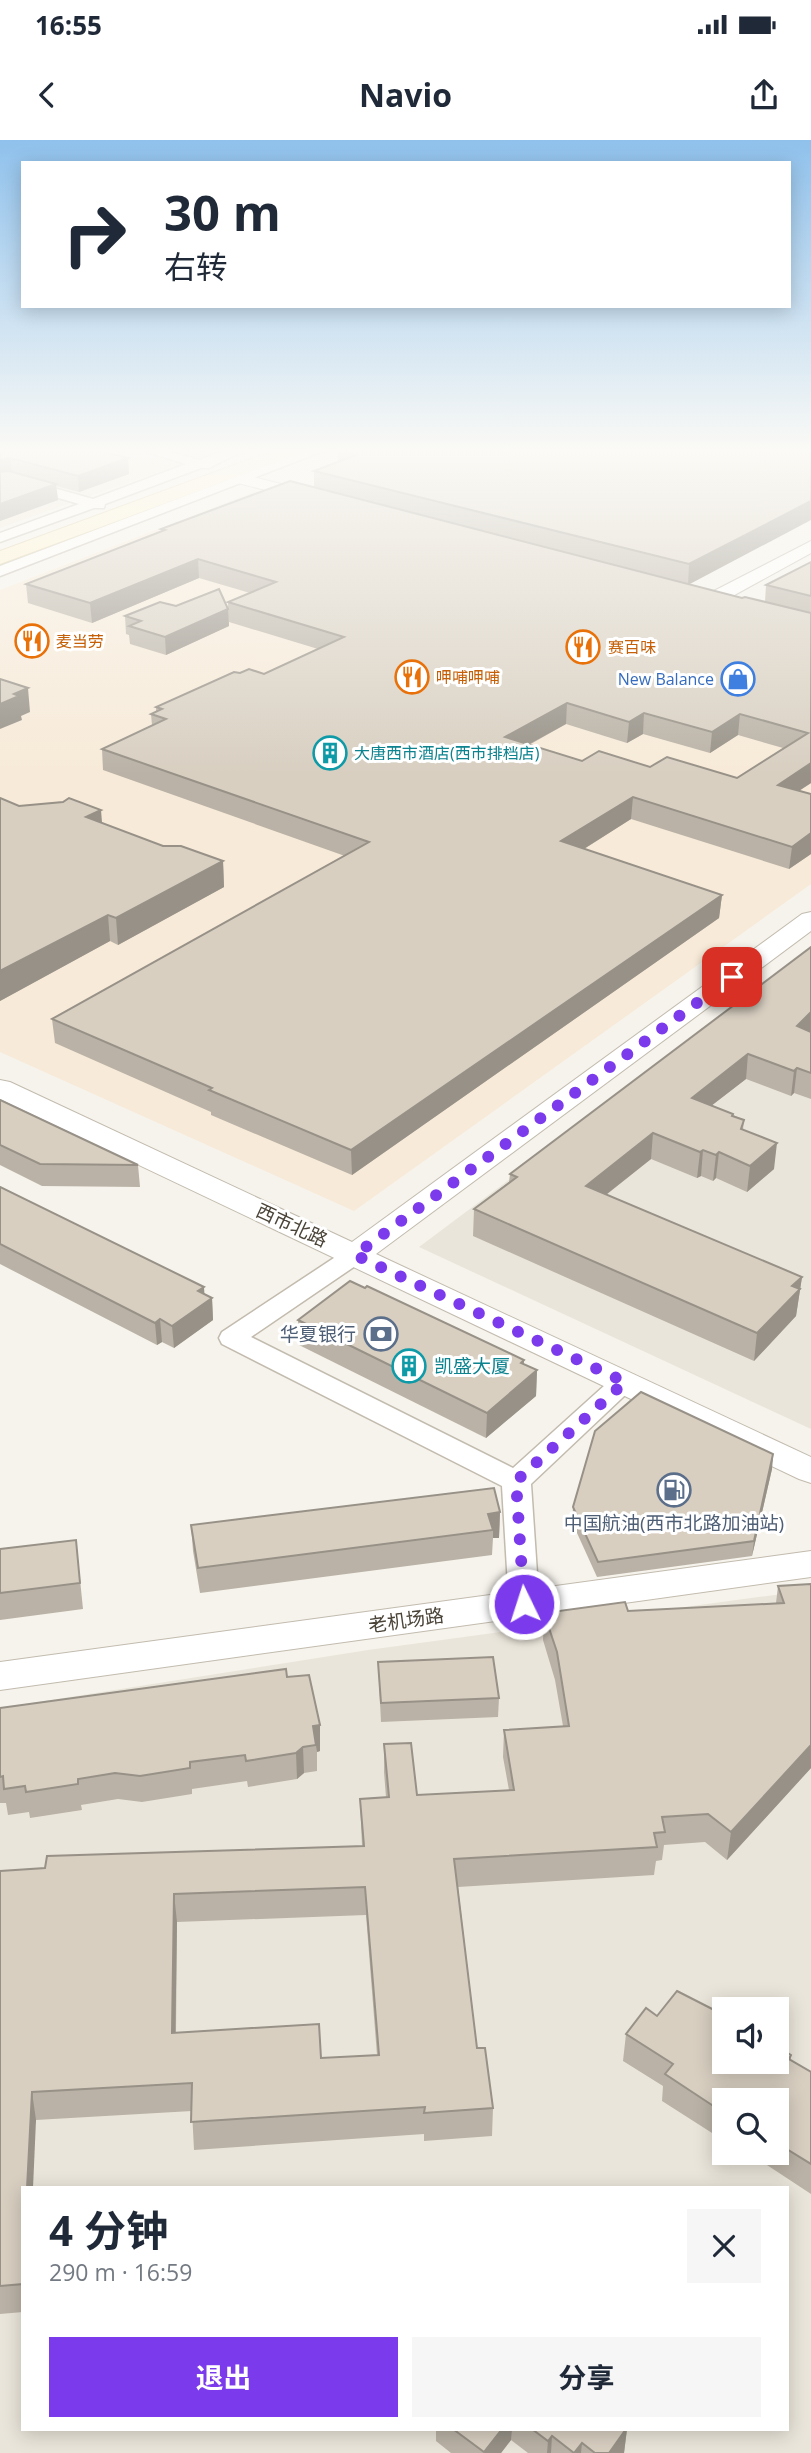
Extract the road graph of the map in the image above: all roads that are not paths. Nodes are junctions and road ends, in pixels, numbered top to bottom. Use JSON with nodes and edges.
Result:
{"nodes":[{"id":1,"x":29,"y":558,"type":"edge"},
{"id":2,"x":787,"y":558,"type":"edge"},
{"id":3,"x":0,"y":571,"type":"edge"},
{"id":4,"x":733,"y":605,"type":"edge"},
{"id":5,"x":811,"y":919,"type":"edge"},
{"id":6,"x":0,"y":1088,"type":"edge"},
{"id":7,"x":355,"y":1255,"type":"junction"},
{"id":8,"x":625,"y":1382,"type":"junction"},
{"id":9,"x":811,"y":1471,"type":"edge"},
{"id":10,"x":516,"y":1481,"type":"junction"},
{"id":11,"x":811,"y":1564,"type":"edge"},
{"id":12,"x":524,"y":1604,"type":"junction"},
{"id":13,"x":0,"y":1676,"type":"edge"}],
"edges":[{"from":1,"to":3,"type":"street"},
{"from":2,"to":4,"type":"street"},
{"from":5,"to":7,"type":"street"},
{"from":6,"to":7,"type":"street","name":"西市北路"},
{"from":7,"to":8,"type":"street","name":"西市北路"},
{"from":7,"to":10,"type":"street"},
{"from":8,"to":9,"type":"street","name":"西市北路"},
{"from":8,"to":10,"type":"street"},
{"from":10,"to":12,"type":"street"},
{"from":11,"to":12,"type":"street","name":"老机场路"},
{"from":12,"to":13,"type":"street","name":"老机场路"}]}
